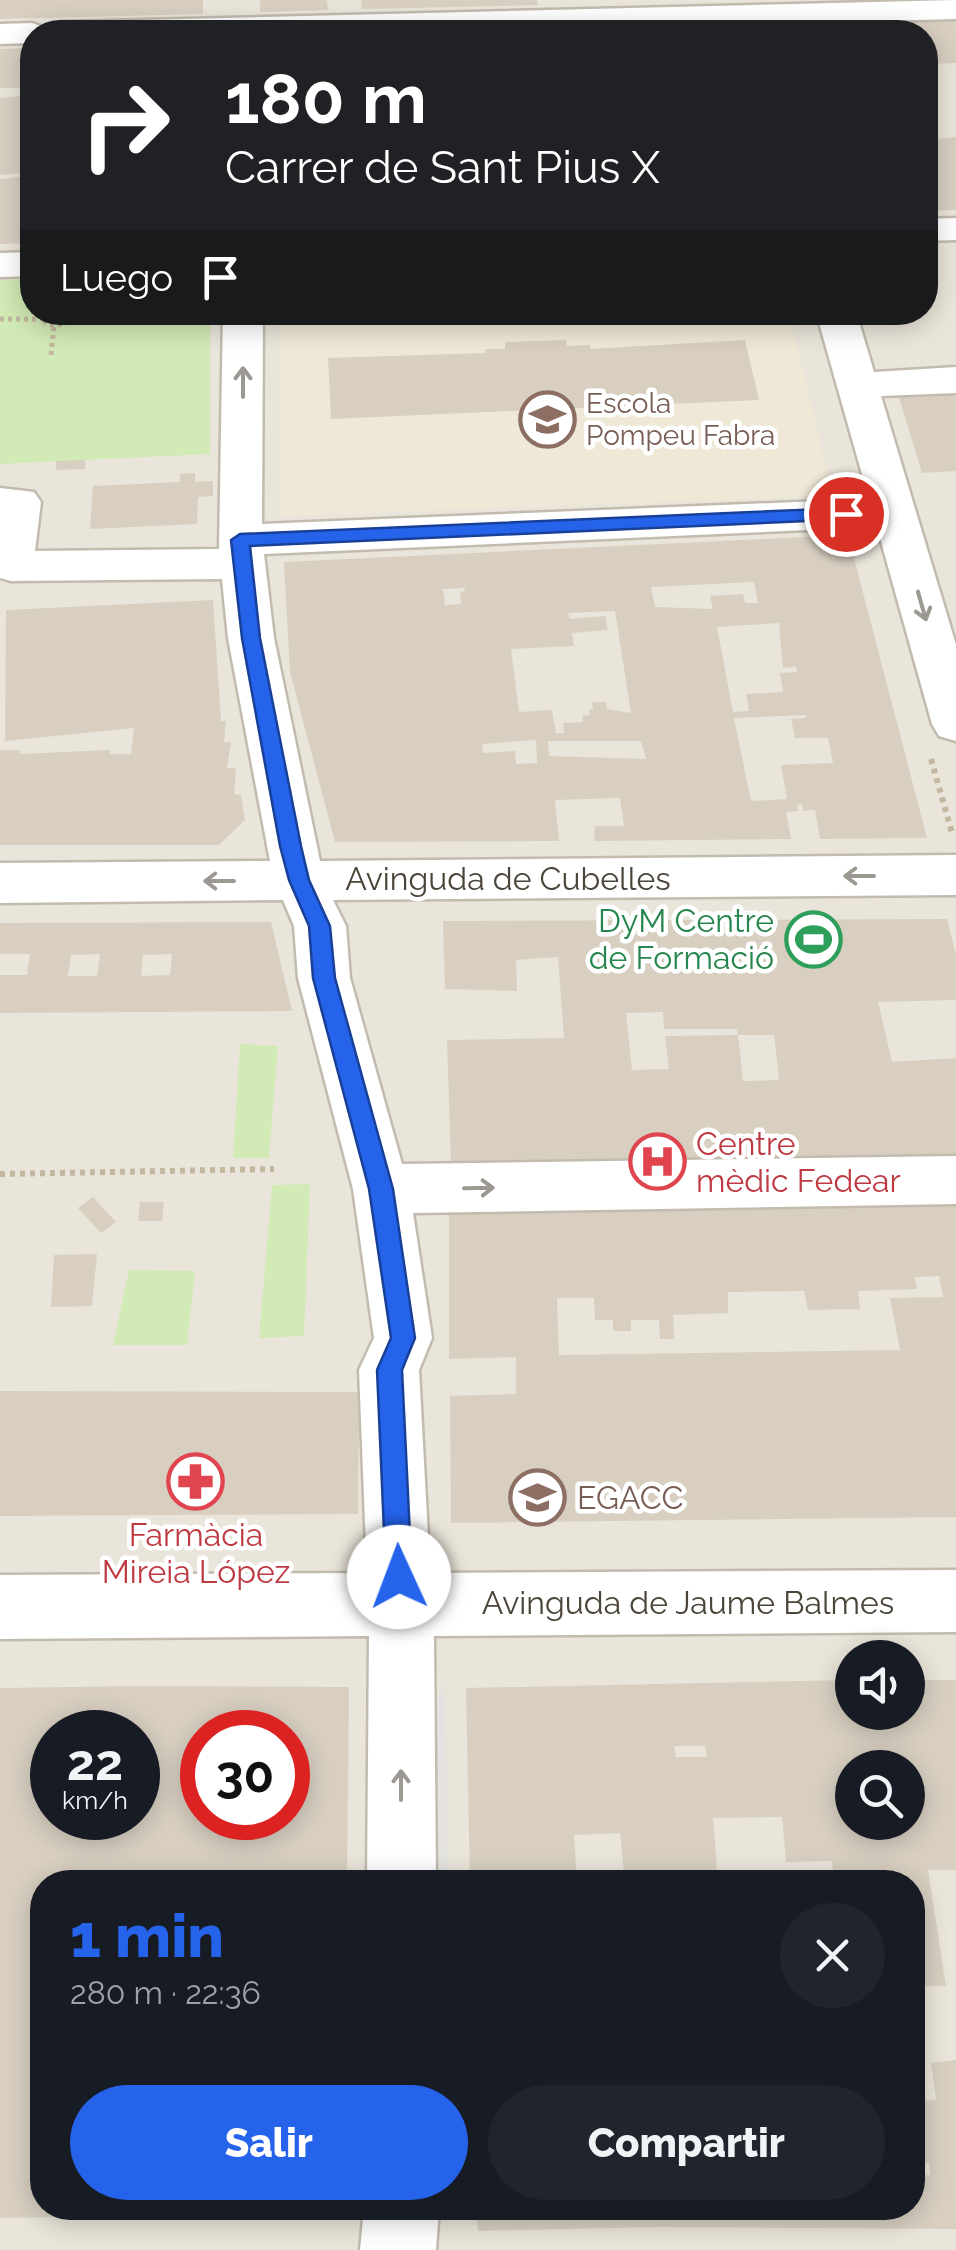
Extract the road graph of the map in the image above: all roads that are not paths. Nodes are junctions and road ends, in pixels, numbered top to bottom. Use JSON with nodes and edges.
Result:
{"nodes":[{"id":1,"x":956,"y":9,"type":"edge"},
{"id":2,"x":752,"y":16,"type":"edge"},
{"id":3,"x":572,"y":17,"type":"edge"},
{"id":4,"x":229,"y":20,"type":"edge"},
{"id":5,"x":242,"y":325,"type":"edge"},
{"id":6,"x":840,"y":325,"type":"edge"},
{"id":7,"x":956,"y":380,"type":"edge"},
{"id":8,"x":882,"y":383,"type":"dead end"},
{"id":9,"x":0,"y":502,"type":"edge"},
{"id":10,"x":896,"y":512,"type":"junction"},
{"id":11,"x":6,"y":548,"type":"edge"},
{"id":12,"x":241,"y":552,"type":"junction"},
{"id":13,"x":956,"y":724,"type":"edge"},
{"id":14,"x":956,"y":875,"type":"edge"},
{"id":15,"x":299,"y":880,"type":"junction"},
{"id":16,"x":0,"y":882,"type":"edge"},
{"id":17,"x":956,"y":1180,"type":"edge"},
{"id":18,"x":381,"y":1189,"type":"junction"},
{"id":19,"x":956,"y":1601,"type":"edge"},
{"id":20,"x":400,"y":1604,"type":"junction"},
{"id":21,"x":0,"y":1606,"type":"edge"},
{"id":22,"x":402,"y":1870,"type":"edge"},
{"id":23,"x":401,"y":2220,"type":"edge"},
{"id":24,"x":398,"y":2250,"type":"edge"}],
"edges":[{"from":1,"to":2,"type":"street"},
{"from":2,"to":3,"type":"street"},
{"from":3,"to":4,"type":"street"},
{"from":12,"to":5,"type":"street","one_way":true},
{"from":6,"to":10,"type":"street"},
{"from":7,"to":8,"type":"street"},
{"from":9,"to":11,"type":"street"},
{"from":10,"to":12,"type":"street"},
{"from":10,"to":13,"type":"street","one_way":true},
{"from":11,"to":12,"type":"street"},
{"from":12,"to":15,"type":"street"},
{"from":14,"to":15,"type":"street","name":"Avinguda de Cubelles","one_way":true},
{"from":15,"to":16,"type":"street","name":"Avinguda de Cubelles","one_way":true},
{"from":15,"to":18,"type":"street"},
{"from":18,"to":17,"type":"street","one_way":true},
{"from":18,"to":20,"type":"street"},
{"from":19,"to":20,"type":"street","name":"Avinguda de Jaume Balmes"},
{"from":20,"to":21,"type":"street","name":"Avinguda de Jaume Balmes"},
{"from":22,"to":20,"type":"street","one_way":true},
{"from":23,"to":24,"type":"street"}]}
